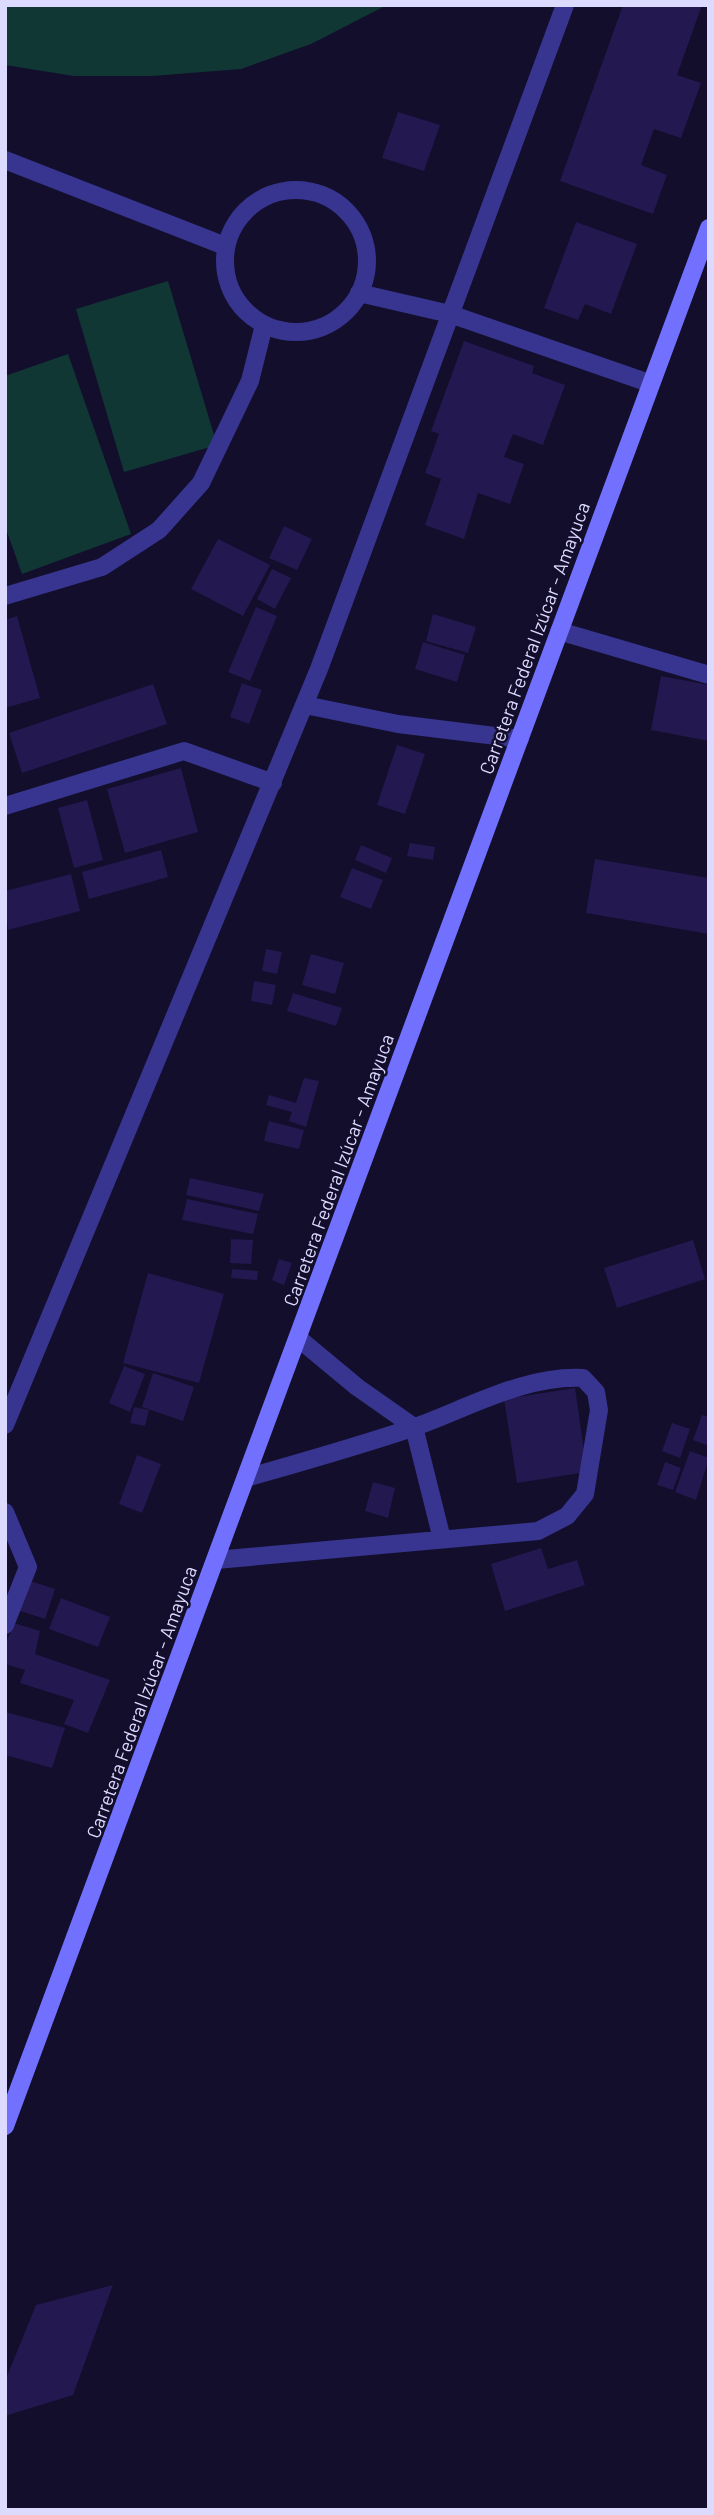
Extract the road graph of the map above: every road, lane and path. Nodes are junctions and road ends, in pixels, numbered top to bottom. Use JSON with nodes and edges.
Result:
{"nodes":[{"id":1,"x":565,"y":5,"type":"edge"},
{"id":2,"x":5,"y":160,"type":"edge"},
{"id":3,"x":709,"y":228,"type":"edge"},
{"id":4,"x":225,"y":246,"type":"junction"},
{"id":5,"x":359,"y":293,"type":"junction"},
{"id":6,"x":450,"y":314,"type":"junction"},
{"id":7,"x":264,"y":326,"type":"junction"},
{"id":8,"x":649,"y":383,"type":"junction"},
{"id":9,"x":5,"y":596,"type":"edge"},
{"id":10,"x":559,"y":631,"type":"junction"},
{"id":11,"x":709,"y":675,"type":"edge"},
{"id":12,"x":304,"y":705,"type":"junction"},
{"id":13,"x":520,"y":738,"type":"junction"},
{"id":14,"x":273,"y":783,"type":"junction"},
{"id":15,"x":5,"y":806,"type":"edge"},
{"id":16,"x":298,"y":1338,"type":"junction"},
{"id":17,"x":5,"y":1424,"type":"edge"},
{"id":18,"x":414,"y":1427,"type":"junction"},
{"id":19,"x":246,"y":1478,"type":"junction"},
{"id":20,"x":5,"y":1512,"type":"edge"},
{"id":21,"x":442,"y":1539,"type":"junction"},
{"id":22,"x":216,"y":1560,"type":"junction"},
{"id":23,"x":5,"y":1625,"type":"edge"},
{"id":24,"x":5,"y":2126,"type":"edge"}],
"edges":[{"from":1,"to":6,"type":"street"},
{"from":2,"to":4,"type":"street"},
{"from":3,"to":8,"type":"main road","name":"Carretera Federal Izúcar - Amayuca"},
{"from":4,"to":5,"type":"street"},
{"from":4,"to":7,"type":"street"},
{"from":5,"to":6,"type":"street"},
{"from":5,"to":7,"type":"street"},
{"from":6,"to":8,"type":"street"},
{"from":6,"to":12,"type":"street"},
{"from":7,"to":9,"type":"street"},
{"from":8,"to":10,"type":"main road","name":"Carretera Federal Izúcar - Amayuca"},
{"from":10,"to":11,"type":"street"},
{"from":10,"to":13,"type":"main road","name":"Carretera Federal Izúcar - Amayuca"},
{"from":12,"to":13,"type":"street"},
{"from":12,"to":14,"type":"street"},
{"from":13,"to":16,"type":"main road","name":"Carretera Federal Izúcar - Amayuca"},
{"from":14,"to":15,"type":"street"},
{"from":14,"to":17,"type":"street"},
{"from":16,"to":18,"type":"street"},
{"from":16,"to":19,"type":"main road","name":"Carretera Federal Izúcar - Amayuca"},
{"from":18,"to":19,"type":"street"},
{"from":18,"to":21,"type":"street"},
{"from":18,"to":21,"type":"street"},
{"from":19,"to":22,"type":"main road","name":"Carretera Federal Izúcar - Amayuca"},
{"from":20,"to":23,"type":"street"},
{"from":21,"to":22,"type":"street"},
{"from":22,"to":24,"type":"main road","name":"Carretera Federal Izúcar - Amayuca"}]}
